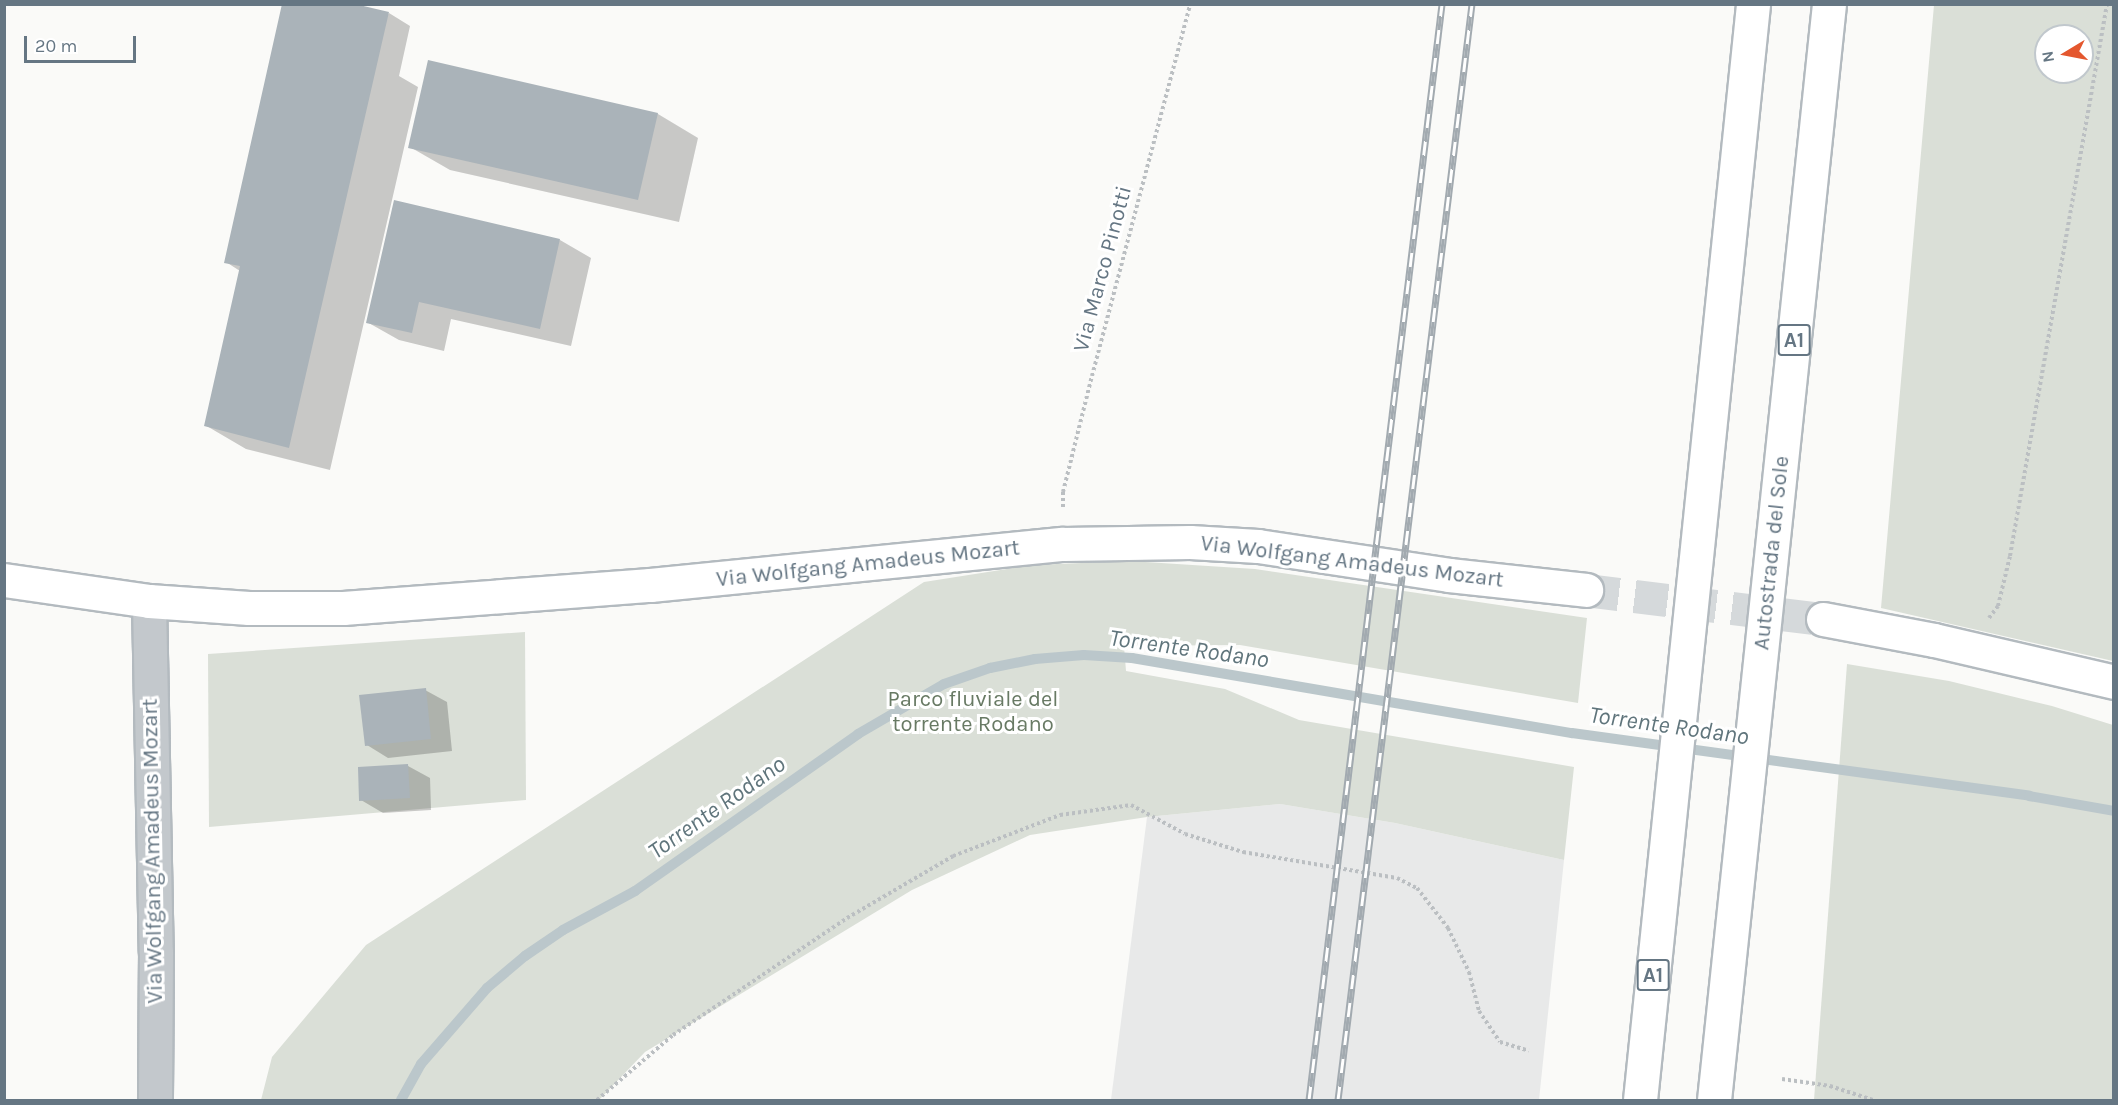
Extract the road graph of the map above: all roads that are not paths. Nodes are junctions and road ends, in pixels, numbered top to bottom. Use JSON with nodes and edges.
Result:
{"nodes":[{"id":1,"x":1753,"y":4,"type":"edge"},
{"id":2,"x":1829,"y":4,"type":"edge"},
{"id":3,"x":4,"y":580,"type":"edge"},
{"id":4,"x":1586,"y":590,"type":"tunnel mouth"},
{"id":5,"x":149,"y":601,"type":"junction"},
{"id":6,"x":1823,"y":619,"type":"tunnel mouth"},
{"id":7,"x":2114,"y":682,"type":"edge"},
{"id":8,"x":155,"y":1101,"type":"edge"},
{"id":9,"x":1640,"y":1101,"type":"edge"},
{"id":10,"x":1714,"y":1101,"type":"edge"}],
"edges":[{"from":1,"to":9,"type":"main road","number":"A1"},
{"from":2,"to":10,"type":"main road","name":"Autostrada del Sole","number":"A1"},
{"from":3,"to":5,"type":"main road","name":"Via Wolfgang Amadeus Mozart"},
{"from":4,"to":5,"type":"main road","name":"Via Wolfgang Amadeus Mozart"},
{"from":5,"to":8,"type":"street","name":"Via Wolfgang Amadeus Mozart"},
{"from":6,"to":7,"type":"main road"}]}
